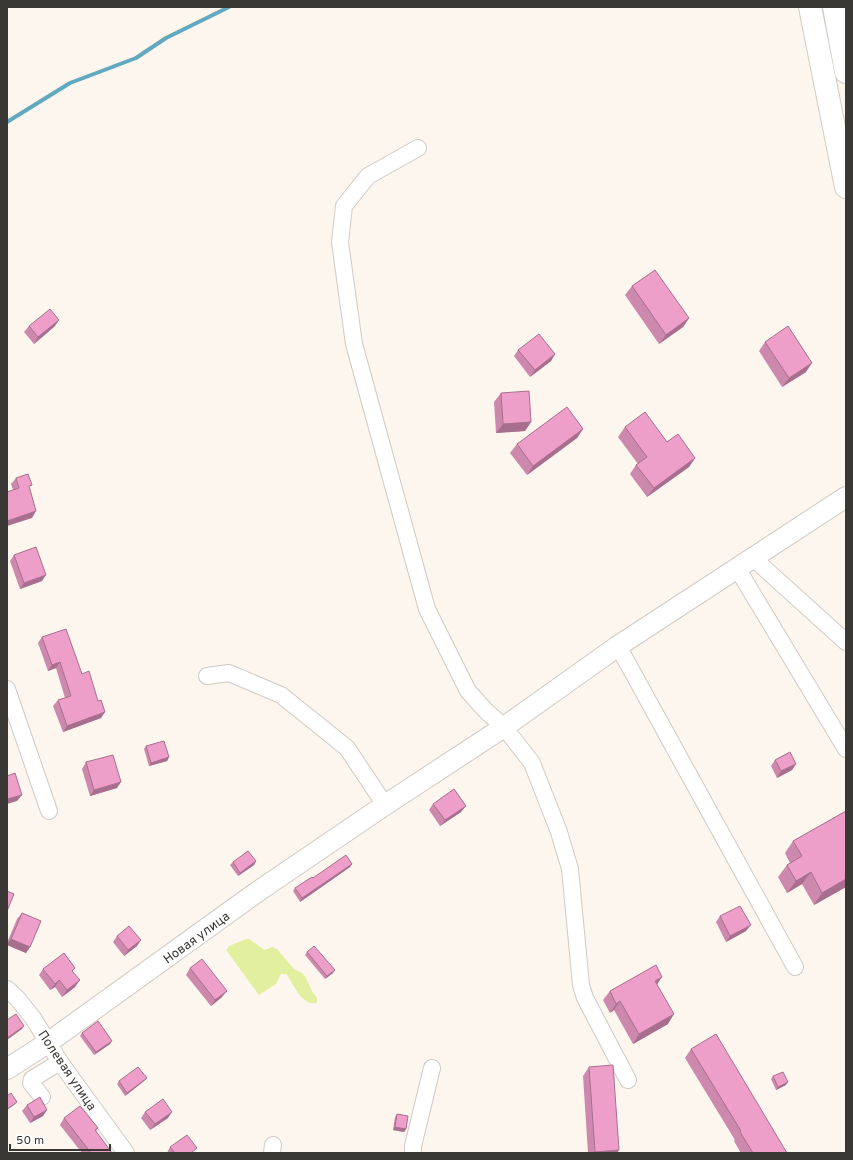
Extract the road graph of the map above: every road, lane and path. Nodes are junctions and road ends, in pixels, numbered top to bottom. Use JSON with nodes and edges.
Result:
{"nodes":[{"id":1,"x":810,"y":7,"type":"edge"},
{"id":2,"x":834,"y":7,"type":"edge"},
{"id":3,"x":846,"y":72,"type":"edge"},
{"id":4,"x":418,"y":148,"type":"dead end"},
{"id":5,"x":846,"y":187,"type":"edge"},
{"id":6,"x":846,"y":497,"type":"edge"},
{"id":7,"x":753,"y":558,"type":"junction"},
{"id":8,"x":737,"y":568,"type":"junction"},
{"id":9,"x":846,"y":642,"type":"edge"},
{"id":10,"x":618,"y":646,"type":"junction"},
{"id":11,"x":207,"y":676,"type":"dead end"},
{"id":12,"x":7,"y":689,"type":"edge"},
{"id":13,"x":504,"y":726,"type":"junction"},
{"id":14,"x":846,"y":749,"type":"edge"},
{"id":15,"x":385,"y":805,"type":"junction"},
{"id":16,"x":49,"y":811,"type":"dead end"},
{"id":17,"x":795,"y":967,"type":"dead end"},
{"id":18,"x":7,"y":989,"type":"edge"},
{"id":19,"x":48,"y":1042,"type":"junction"},
{"id":20,"x":60,"y":1062,"type":"junction"},
{"id":21,"x":432,"y":1068,"type":"dead end"},
{"id":22,"x":7,"y":1069,"type":"edge"},
{"id":23,"x":628,"y":1080,"type":"dead end"},
{"id":24,"x":42,"y":1097,"type":"edge"},
{"id":25,"x":126,"y":1153,"type":"edge"},
{"id":26,"x":413,"y":1153,"type":"edge"}],
"edges":[{"from":1,"to":5,"type":"highway"},
{"from":2,"to":3,"type":"highway"},
{"from":4,"to":13,"type":"street"},
{"from":6,"to":7,"type":"main road","name":"Новая улица"},
{"from":7,"to":8,"type":"main road","name":"Новая улица"},
{"from":7,"to":9,"type":"street"},
{"from":8,"to":10,"type":"main road","name":"Новая улица"},
{"from":8,"to":14,"type":"street"},
{"from":10,"to":13,"type":"main road","name":"Новая улица"},
{"from":10,"to":17,"type":"street"},
{"from":11,"to":15,"type":"street"},
{"from":12,"to":16,"type":"street"},
{"from":13,"to":15,"type":"main road","name":"Новая улица"},
{"from":13,"to":23,"type":"street"},
{"from":15,"to":19,"type":"main road","name":"Новая улица"},
{"from":18,"to":19,"type":"street","name":"Полевая улица"},
{"from":19,"to":20,"type":"street","name":"Полевая улица"},
{"from":19,"to":22,"type":"main road","name":"Новая улица"},
{"from":20,"to":24,"type":"street"},
{"from":20,"to":25,"type":"street","name":"Полевая улица"},
{"from":21,"to":26,"type":"street"}]}
